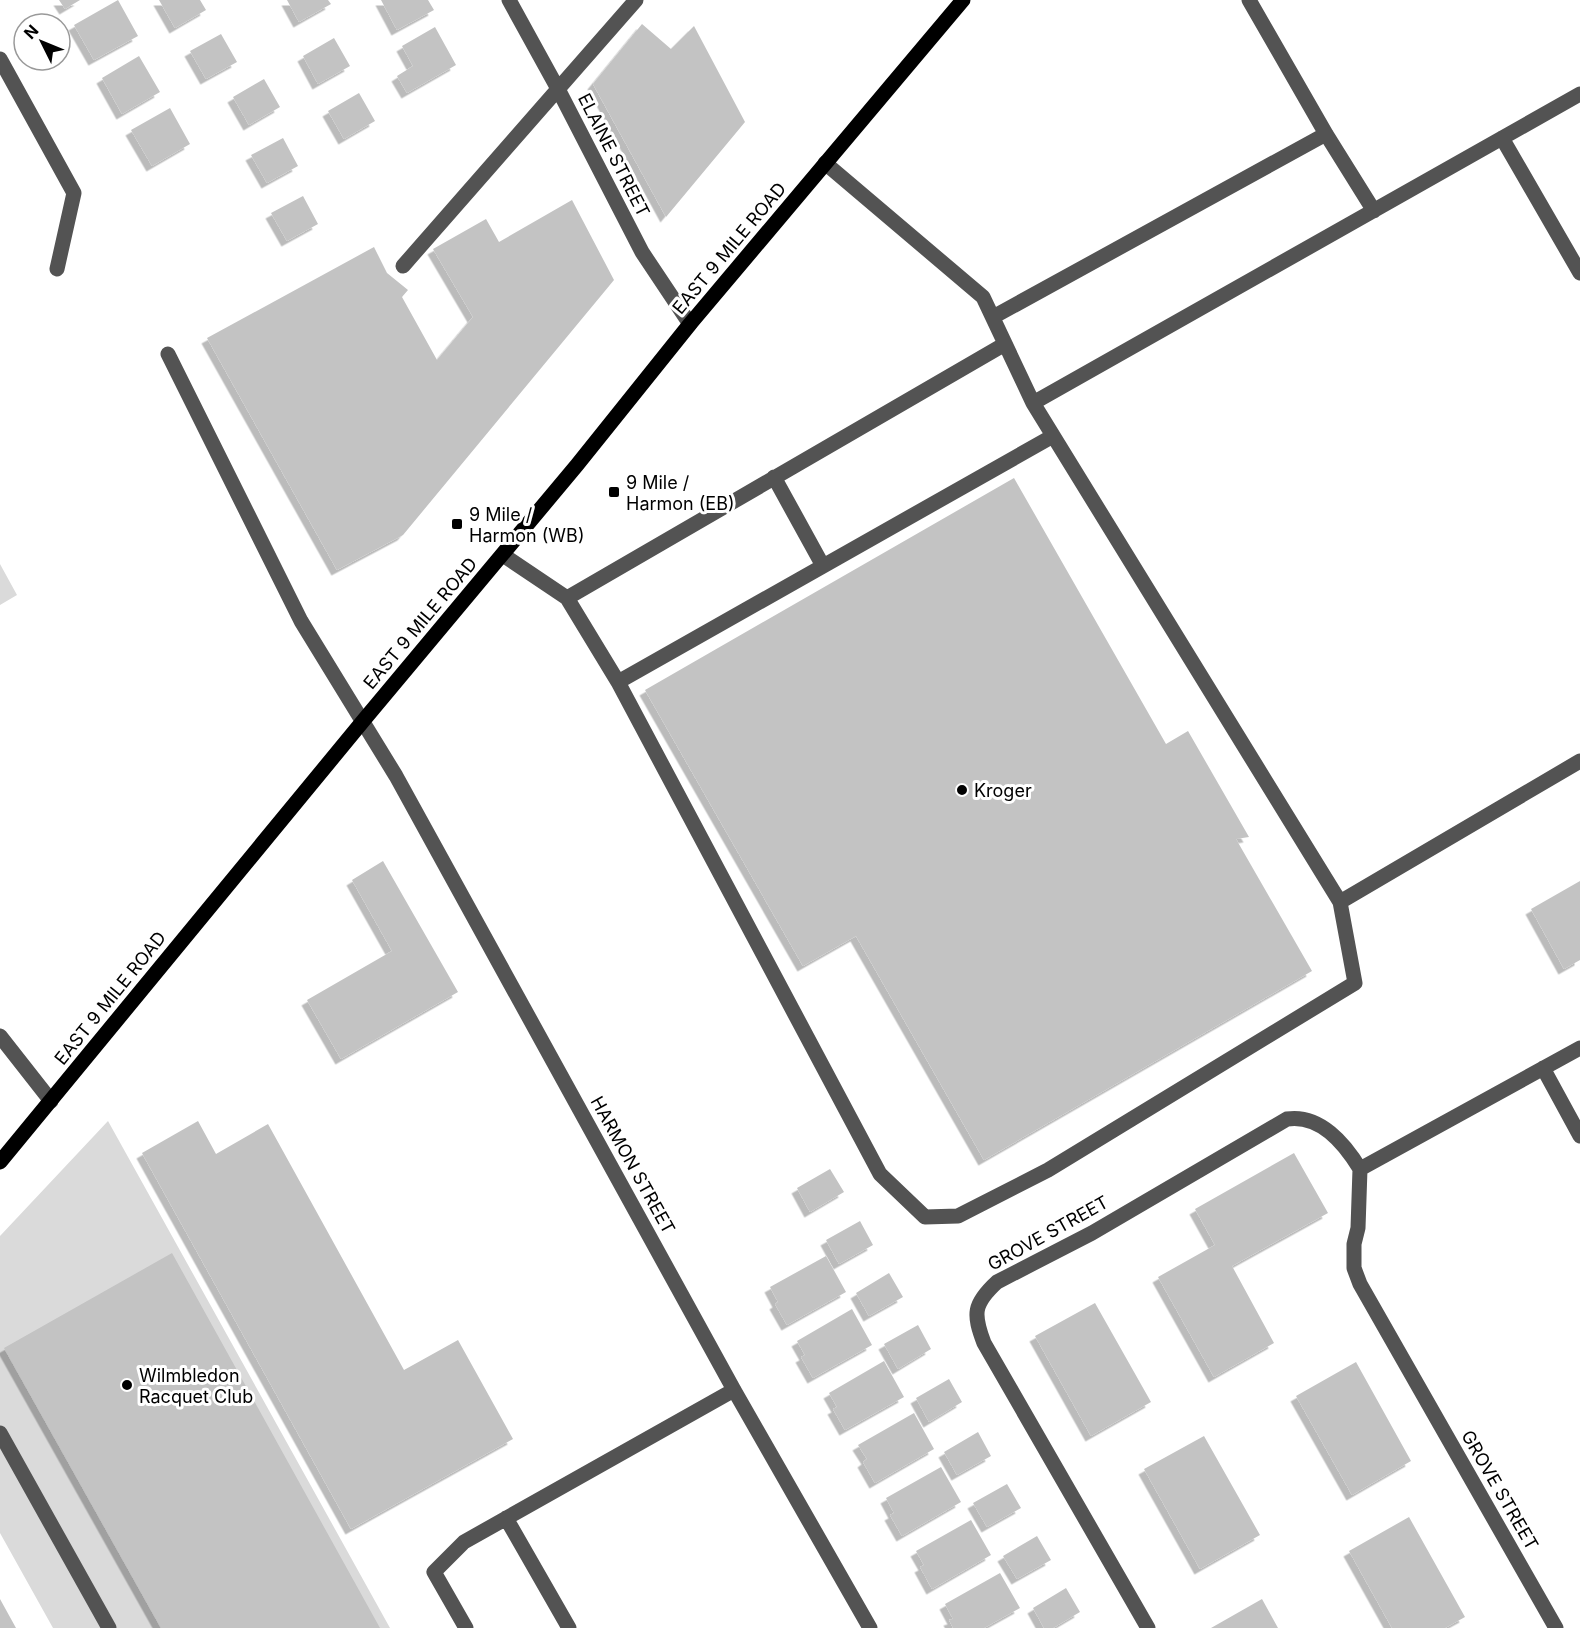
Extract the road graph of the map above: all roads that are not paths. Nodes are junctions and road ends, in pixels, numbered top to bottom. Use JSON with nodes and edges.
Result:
{"nodes":[{"id":1,"x":509,"y":0,"type":"edge"},
{"id":2,"x":963,"y":0,"type":"edge"},
{"id":3,"x":1250,"y":0,"type":"edge"},
{"id":4,"x":629,"y":3,"type":"edge"},
{"id":5,"x":0,"y":59,"type":"edge"},
{"id":6,"x":558,"y":89,"type":"junction"},
{"id":7,"x":1580,"y":94,"type":"edge"},
{"id":8,"x":1326,"y":134,"type":"junction"},
{"id":9,"x":1502,"y":138,"type":"junction"},
{"id":10,"x":825,"y":163,"type":"junction"},
{"id":11,"x":1374,"y":211,"type":"junction"},
{"id":12,"x":403,"y":266,"type":"dead end"},
{"id":13,"x":57,"y":269,"type":"dead end"},
{"id":14,"x":1580,"y":273,"type":"edge"},
{"id":15,"x":993,"y":317,"type":"junction"},
{"id":16,"x":690,"y":324,"type":"junction"},
{"id":17,"x":1005,"y":344,"type":"junction"},
{"id":18,"x":168,"y":354,"type":"dead end"},
{"id":19,"x":1033,"y":403,"type":"junction"},
{"id":20,"x":1053,"y":436,"type":"junction"},
{"id":21,"x":774,"y":477,"type":"junction"},
{"id":22,"x":503,"y":555,"type":"junction"},
{"id":23,"x":823,"y":566,"type":"junction"},
{"id":24,"x":567,"y":598,"type":"junction"},
{"id":25,"x":618,"y":682,"type":"junction"},
{"id":26,"x":363,"y":721,"type":"junction"},
{"id":27,"x":1580,"y":761,"type":"edge"},
{"id":28,"x":1340,"y":902,"type":"junction"},
{"id":29,"x":0,"y":1036,"type":"edge"},
{"id":30,"x":1580,"y":1048,"type":"edge"},
{"id":31,"x":1543,"y":1068,"type":"junction"},
{"id":32,"x":51,"y":1101,"type":"junction"},
{"id":33,"x":1580,"y":1136,"type":"edge"},
{"id":34,"x":0,"y":1162,"type":"edge"},
{"id":35,"x":1360,"y":1169,"type":"junction"},
{"id":36,"x":734,"y":1390,"type":"junction"},
{"id":37,"x":0,"y":1433,"type":"edge"},
{"id":38,"x":506,"y":1518,"type":"junction"},
{"id":39,"x":109,"y":1628,"type":"edge"},
{"id":40,"x":466,"y":1628,"type":"edge"},
{"id":41,"x":569,"y":1628,"type":"edge"},
{"id":42,"x":870,"y":1628,"type":"edge"},
{"id":43,"x":1148,"y":1628,"type":"edge"},
{"id":44,"x":1556,"y":1628,"type":"edge"}],
"edges":[{"from":1,"to":6,"type":"street","name":"ELAINE STREET"},
{"from":2,"to":10,"type":"main road","name":"EAST 9 MILE ROAD"},
{"from":3,"to":8,"type":"street"},
{"from":4,"to":6,"type":"street"},
{"from":5,"to":13,"type":"street"},
{"from":6,"to":12,"type":"street"},
{"from":6,"to":16,"type":"street","name":"ELAINE STREET"},
{"from":7,"to":9,"type":"street"},
{"from":8,"to":11,"type":"street"},
{"from":8,"to":15,"type":"street"},
{"from":9,"to":11,"type":"street"},
{"from":9,"to":14,"type":"street"},
{"from":10,"to":15,"type":"street"},
{"from":10,"to":16,"type":"main road","name":"EAST 9 MILE ROAD"},
{"from":11,"to":19,"type":"street"},
{"from":15,"to":17,"type":"street"},
{"from":16,"to":22,"type":"main road","name":"EAST 9 MILE ROAD"},
{"from":17,"to":19,"type":"street"},
{"from":17,"to":21,"type":"street"},
{"from":18,"to":26,"type":"street","name":"HARMON STREET"},
{"from":19,"to":20,"type":"street"},
{"from":20,"to":23,"type":"street"},
{"from":20,"to":28,"type":"street"},
{"from":21,"to":23,"type":"street"},
{"from":21,"to":24,"type":"street"},
{"from":22,"to":24,"type":"street"},
{"from":22,"to":26,"type":"main road","name":"EAST 9 MILE ROAD"},
{"from":23,"to":25,"type":"street"},
{"from":24,"to":25,"type":"street"},
{"from":25,"to":28,"type":"street"},
{"from":26,"to":32,"type":"main road","name":"EAST 9 MILE ROAD"},
{"from":26,"to":36,"type":"street","name":"HARMON STREET"},
{"from":27,"to":28,"type":"street"},
{"from":29,"to":32,"type":"street"},
{"from":30,"to":31,"type":"street"},
{"from":31,"to":33,"type":"street"},
{"from":31,"to":35,"type":"street"},
{"from":32,"to":34,"type":"main road","name":"EAST 9 MILE ROAD"},
{"from":35,"to":43,"type":"street","name":"GROVE STREET"},
{"from":35,"to":44,"type":"street","name":"GROVE STREET"},
{"from":36,"to":38,"type":"street"},
{"from":36,"to":42,"type":"street","name":"HARMON STREET"},
{"from":37,"to":39,"type":"street"},
{"from":38,"to":40,"type":"street"},
{"from":38,"to":41,"type":"street"}]}
